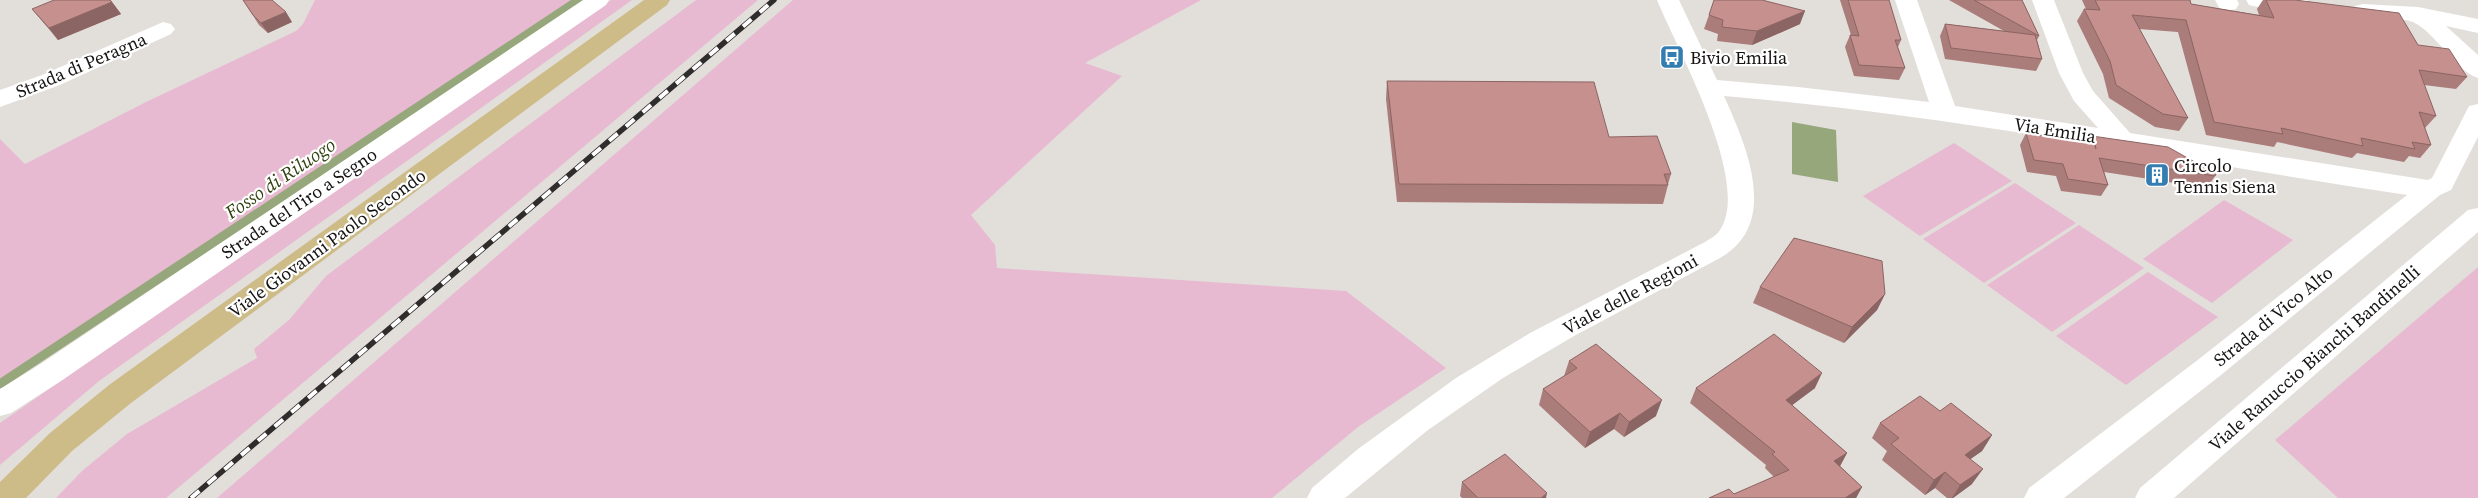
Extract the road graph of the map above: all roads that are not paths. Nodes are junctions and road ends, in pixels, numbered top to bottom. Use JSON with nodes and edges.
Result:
{"nodes":[{"id":1,"x":598,"y":0,"type":"edge"},
{"id":2,"x":659,"y":0,"type":"edge"},
{"id":3,"x":1668,"y":0,"type":"edge"},
{"id":4,"x":1906,"y":0,"type":"edge"},
{"id":5,"x":2044,"y":0,"type":"edge"},
{"id":6,"x":2257,"y":0,"type":"edge"},
{"id":7,"x":2410,"y":7,"type":"edge"},
{"id":8,"x":2478,"y":26,"type":"edge"},
{"id":9,"x":162,"y":29,"type":"dead end"},
{"id":10,"x":2478,"y":50,"type":"edge"},
{"id":11,"x":2478,"y":70,"type":"edge"},
{"id":12,"x":1707,"y":87,"type":"junction"},
{"id":13,"x":0,"y":99,"type":"edge"},
{"id":14,"x":2478,"y":112,"type":"edge"},
{"id":15,"x":1945,"y":113,"type":"junction"},
{"id":16,"x":2123,"y":141,"type":"junction"},
{"id":17,"x":2431,"y":189,"type":"junction"},
{"id":18,"x":2478,"y":217,"type":"edge"},
{"id":19,"x":0,"y":404,"type":"edge"},
{"id":20,"x":5,"y":498,"type":"edge"},
{"id":21,"x":1323,"y":498,"type":"edge"},
{"id":22,"x":2040,"y":498,"type":"edge"},
{"id":23,"x":2151,"y":498,"type":"edge"}],
"edges":[{"from":1,"to":19,"type":"street","name":"Strada del Tiro a Segno"},
{"from":2,"to":20,"type":"main road","name":"Viale Giovanni Paolo Secondo"},
{"from":3,"to":12,"type":"street","name":"Viale delle Regioni"},
{"from":4,"to":15,"type":"street"},
{"from":5,"to":16,"type":"street"},
{"from":6,"to":7,"type":"street"},
{"from":7,"to":8,"type":"street"},
{"from":7,"to":10,"type":"street"},
{"from":7,"to":11,"type":"street"},
{"from":9,"to":13,"type":"street","name":"Strada di Peragna"},
{"from":12,"to":15,"type":"street","name":"Via Emilia"},
{"from":12,"to":21,"type":"street","name":"Viale delle Regioni"},
{"from":14,"to":17,"type":"street","name":"Strada di Vico Alto"},
{"from":15,"to":16,"type":"street","name":"Via Emilia"},
{"from":16,"to":17,"type":"street","name":"Via Emilia"},
{"from":17,"to":22,"type":"street","name":"Strada di Vico Alto"},
{"from":18,"to":23,"type":"street","name":"Viale Ranuccio Bianchi Bandinelli"}]}
